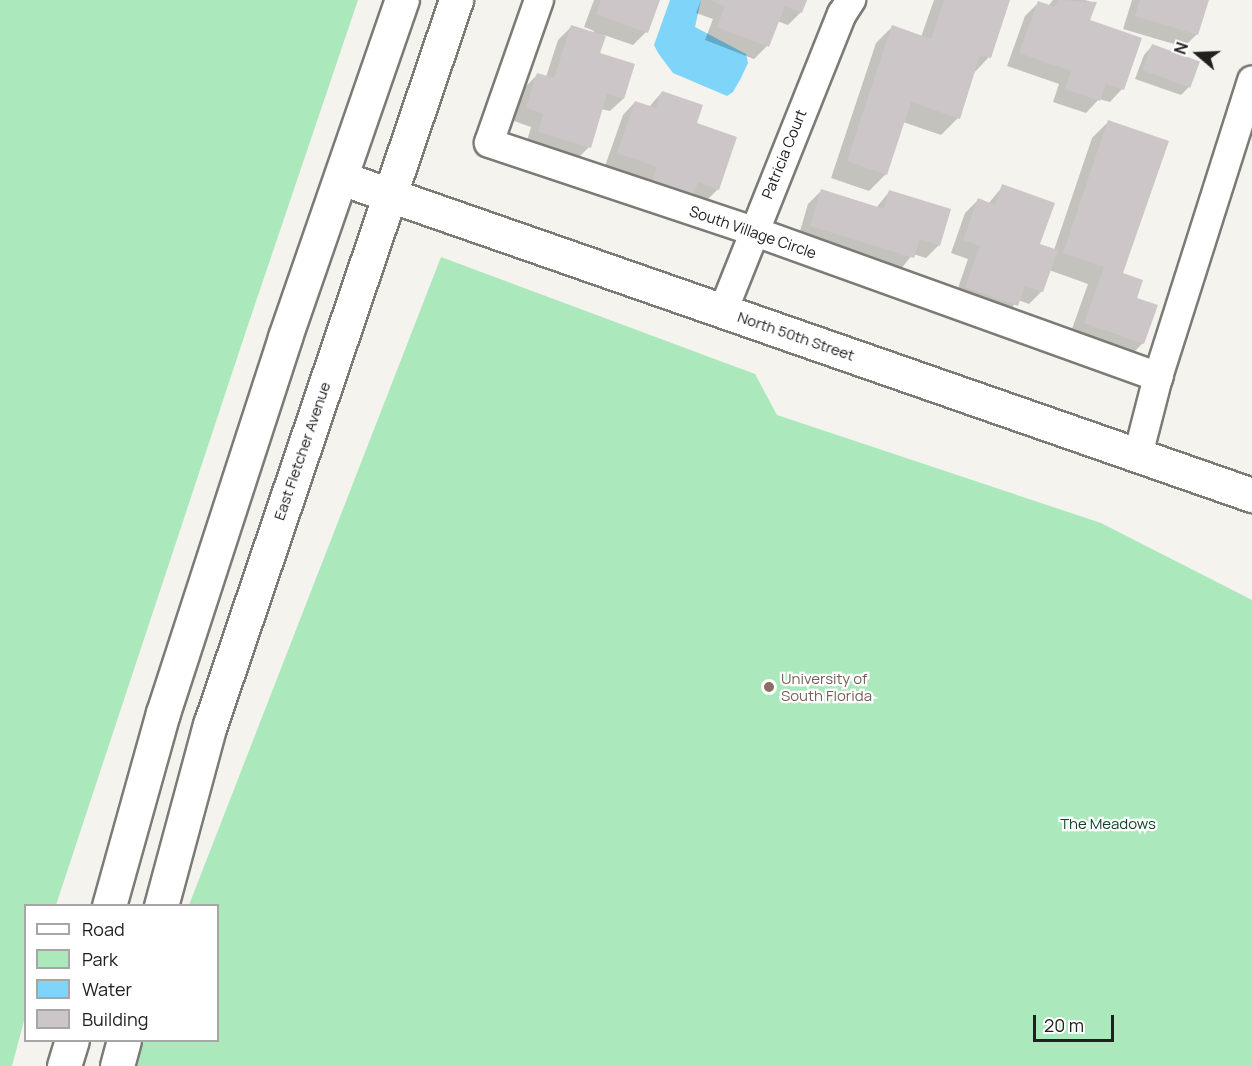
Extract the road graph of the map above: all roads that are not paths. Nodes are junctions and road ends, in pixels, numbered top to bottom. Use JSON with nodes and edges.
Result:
{"nodes":[{"id":1,"x":402,"y":0,"type":"edge"},
{"id":2,"x":456,"y":0,"type":"edge"},
{"id":3,"x":539,"y":0,"type":"edge"},
{"id":4,"x":851,"y":0,"type":"edge"},
{"id":5,"x":1252,"y":81,"type":"edge"},
{"id":6,"x":341,"y":178,"type":"junction"},
{"id":7,"x":390,"y":195,"type":"junction"},
{"id":8,"x":753,"y":231,"type":"junction"},
{"id":9,"x":723,"y":311,"type":"junction"},
{"id":10,"x":1158,"y":377,"type":"junction"},
{"id":11,"x":1138,"y":455,"type":"junction"},
{"id":12,"x":1252,"y":495,"type":"edge"},
{"id":13,"x":110,"y":904,"type":"edge"},
{"id":14,"x":162,"y":904,"type":"edge"},
{"id":15,"x":72,"y":1042,"type":"edge"},
{"id":16,"x":124,"y":1042,"type":"edge"},
{"id":17,"x":64,"y":1066,"type":"edge"},
{"id":18,"x":117,"y":1066,"type":"edge"}],
"edges":[{"from":1,"to":6,"type":"main road"},
{"from":2,"to":7,"type":"main road","name":"East Fletcher Avenue"},
{"from":3,"to":8,"type":"street","name":"South Village Circle"},
{"from":4,"to":8,"type":"street","name":"Patricia Court"},
{"from":5,"to":10,"type":"street"},
{"from":6,"to":7,"type":"main road","name":"North 50th Street"},
{"from":6,"to":13,"type":"main road"},
{"from":7,"to":9,"type":"main road","name":"North 50th Street"},
{"from":7,"to":14,"type":"main road","name":"East Fletcher Avenue"},
{"from":8,"to":9,"type":"street","name":"Patricia Court"},
{"from":8,"to":10,"type":"street","name":"South Village Circle"},
{"from":9,"to":11,"type":"main road","name":"North 50th Street"},
{"from":10,"to":11,"type":"street"},
{"from":11,"to":12,"type":"main road","name":"North 50th Street"},
{"from":15,"to":17,"type":"main road"},
{"from":16,"to":18,"type":"main road"}]}
